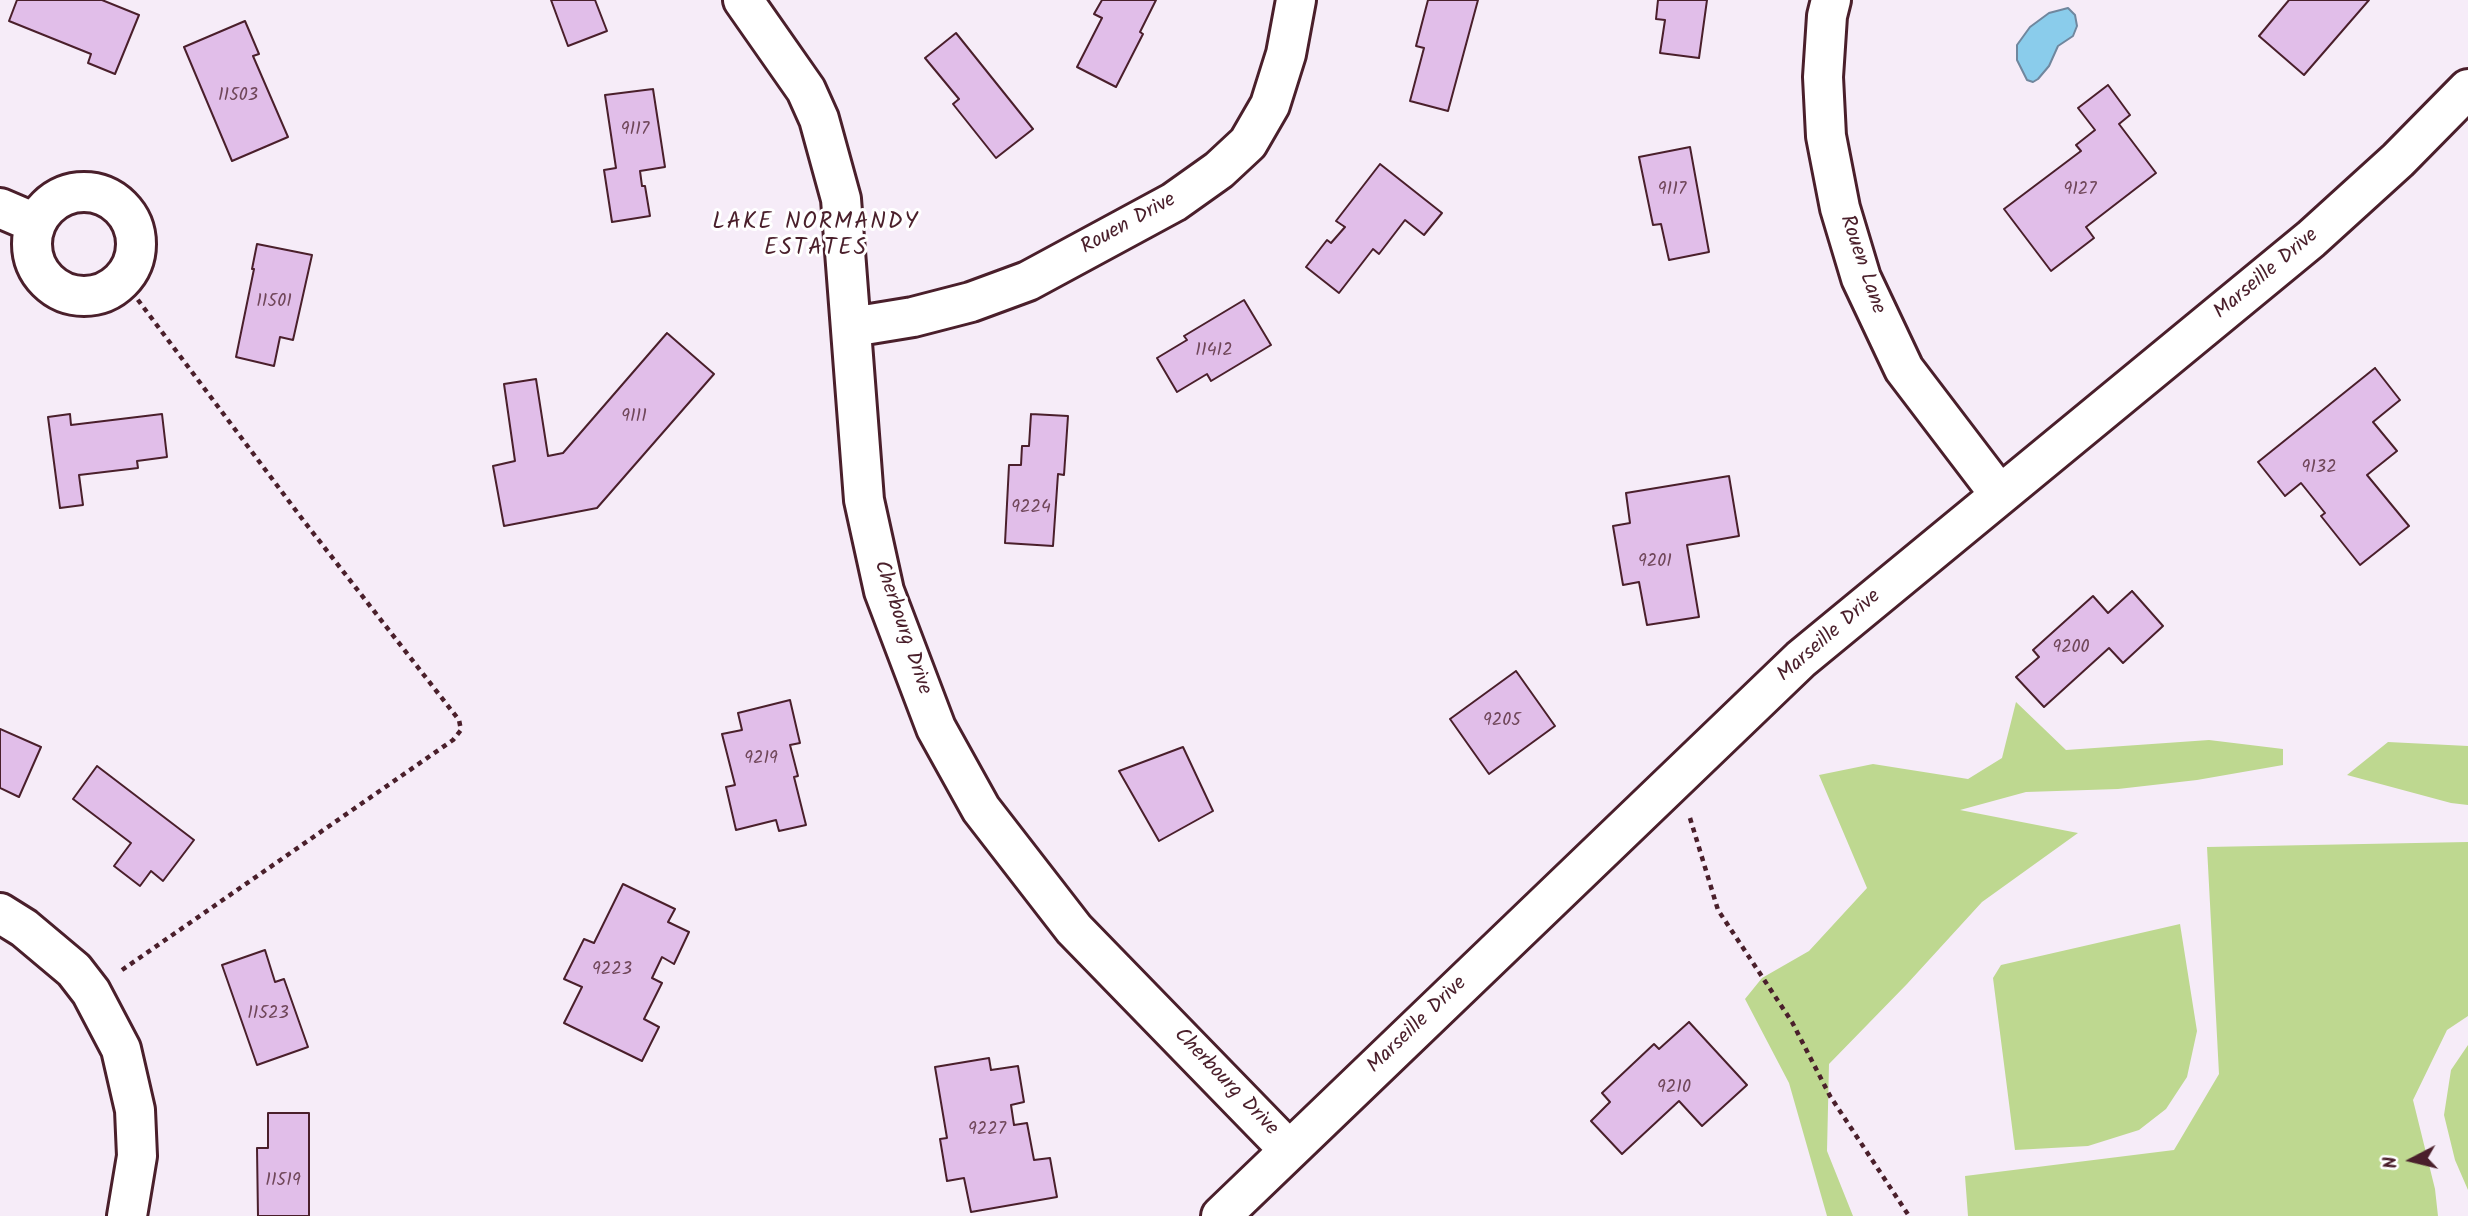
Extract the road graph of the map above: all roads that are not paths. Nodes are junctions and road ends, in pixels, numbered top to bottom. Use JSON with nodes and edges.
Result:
{"nodes":[{"id":1,"x":743,"y":0,"type":"edge"},
{"id":2,"x":1296,"y":0,"type":"edge"},
{"id":3,"x":1831,"y":0,"type":"edge"},
{"id":4,"x":2468,"y":89,"type":"edge"},
{"id":5,"x":0,"y":208,"type":"edge"},
{"id":6,"x":35,"y":223,"type":"junction"},
{"id":7,"x":852,"y":327,"type":"junction"},
{"id":8,"x":2000,"y":495,"type":"junction"},
{"id":9,"x":0,"y":913,"type":"edge"},
{"id":10,"x":1289,"y":1150,"type":"junction"},
{"id":11,"x":127,"y":1216,"type":"edge"},
{"id":12,"x":1222,"y":1216,"type":"edge"}],
"edges":[{"from":1,"to":7,"type":"street","name":"Cherbourg Drive"},
{"from":2,"to":7,"type":"street","name":"Rouen Drive"},
{"from":3,"to":8,"type":"street","name":"Rouen Lane"},
{"from":4,"to":8,"type":"street","name":"Marseille Drive"},
{"from":5,"to":6,"type":"street"},
{"from":6,"to":6,"type":"street"},
{"from":7,"to":10,"type":"street","name":"Cherbourg Drive"},
{"from":8,"to":10,"type":"street","name":"Marseille Drive"},
{"from":9,"to":11,"type":"street"},
{"from":10,"to":12,"type":"street","name":"Marseille Drive"}]}
